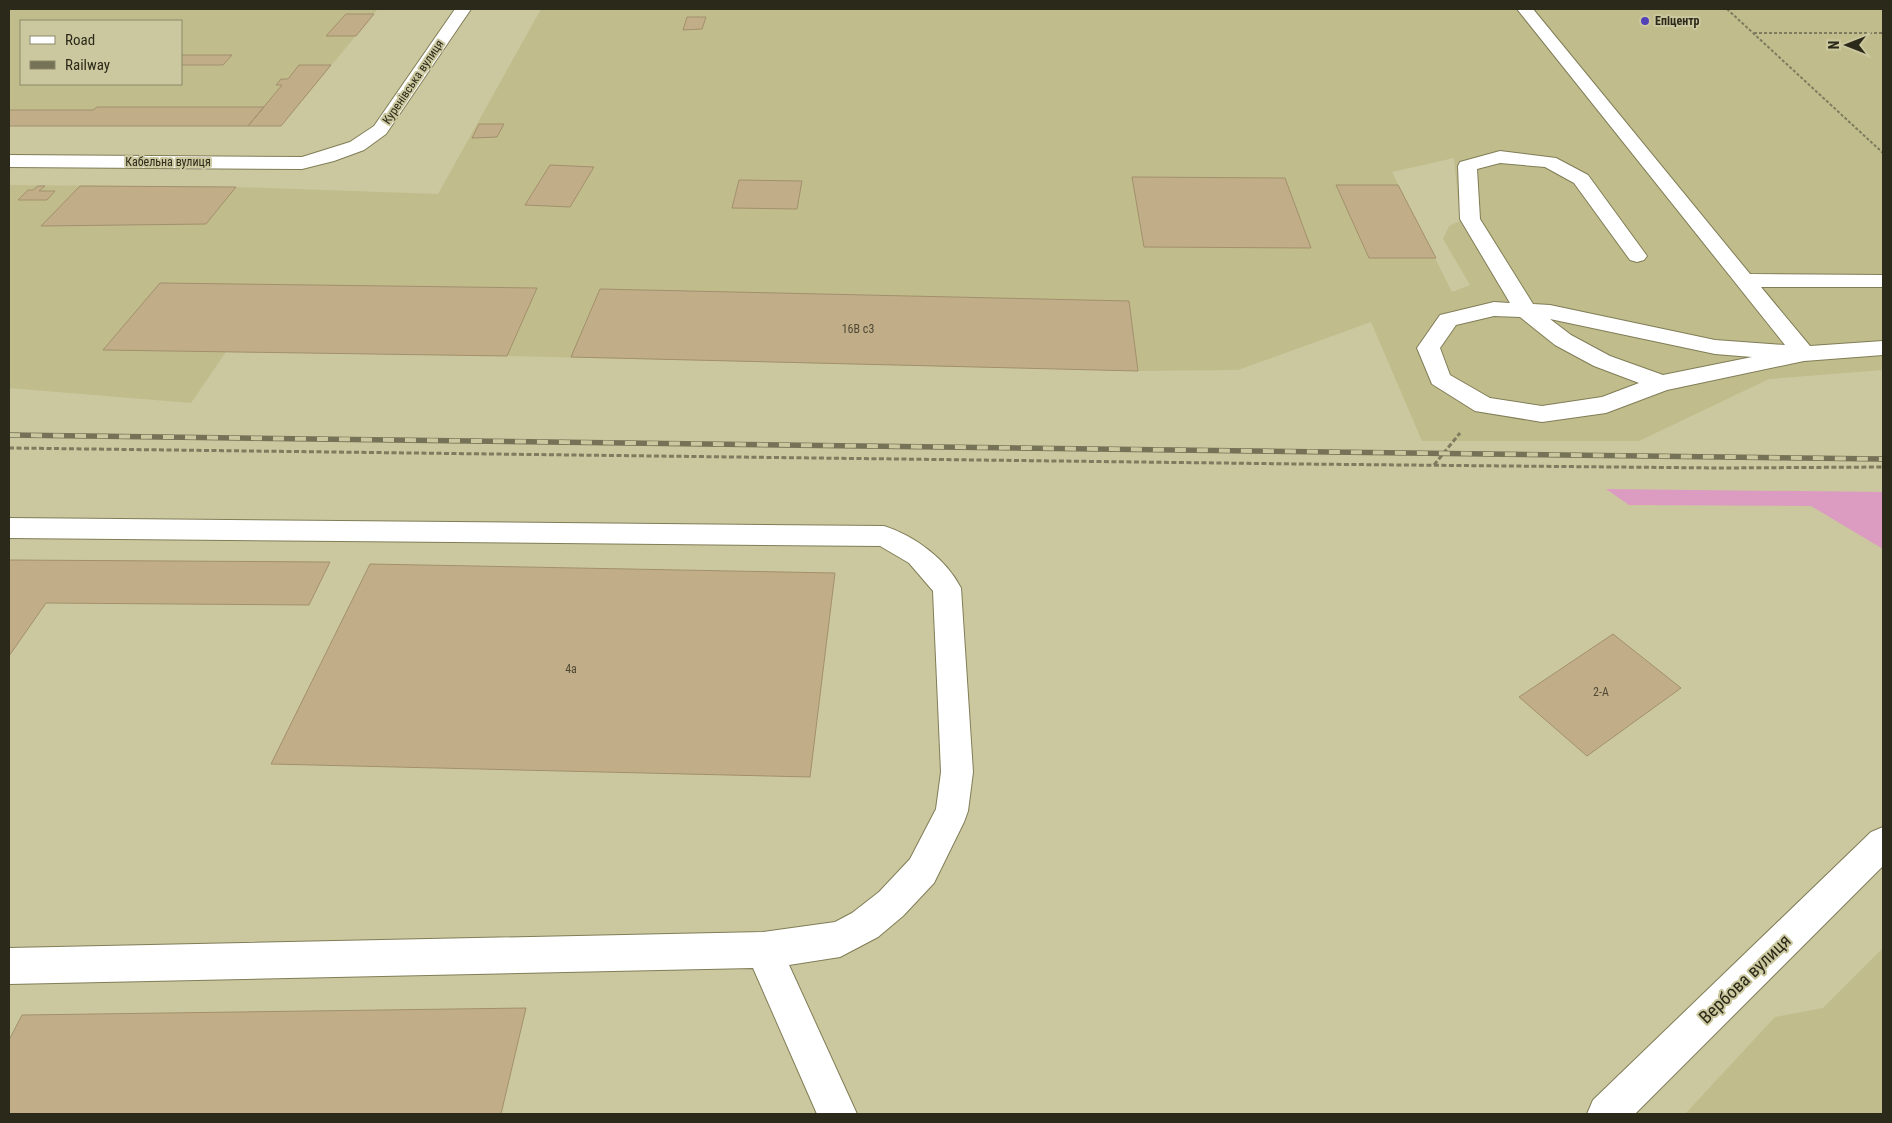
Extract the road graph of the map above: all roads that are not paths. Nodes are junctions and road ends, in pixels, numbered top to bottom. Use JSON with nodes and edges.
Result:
{"nodes":[{"id":1,"x":463,"y":9,"type":"edge"},
{"id":2,"x":1525,"y":9,"type":"edge"},
{"id":3,"x":327,"y":157,"type":"joint"},
{"id":4,"x":9,"y":161,"type":"edge"},
{"id":5,"x":1637,"y":256,"type":"dead end"},
{"id":6,"x":1743,"y":280,"type":"junction"},
{"id":7,"x":1883,"y":281,"type":"edge"},
{"id":8,"x":1526,"y":311,"type":"junction"},
{"id":9,"x":1883,"y":348,"type":"edge"},
{"id":10,"x":1804,"y":354,"type":"junction"},
{"id":11,"x":1662,"y":383,"type":"junction"},
{"id":12,"x":9,"y":528,"type":"edge"},
{"id":13,"x":1883,"y":843,"type":"edge"},
{"id":14,"x":763,"y":950,"type":"junction"},
{"id":15,"x":9,"y":966,"type":"edge"},
{"id":16,"x":837,"y":1114,"type":"edge"},
{"id":17,"x":1607,"y":1114,"type":"edge"}],
"edges":[{"from":1,"to":3,"type":"street","name":"Куренівська вулиця"},
{"from":2,"to":6,"type":"street"},
{"from":3,"to":4,"type":"street","name":"Кабельна вулиця"},
{"from":5,"to":8,"type":"street"},
{"from":6,"to":7,"type":"street"},
{"from":6,"to":10,"type":"street"},
{"from":8,"to":10,"type":"street"},
{"from":8,"to":11,"type":"street"},
{"from":8,"to":11,"type":"street"},
{"from":9,"to":10,"type":"street"},
{"from":10,"to":11,"type":"street"},
{"from":12,"to":14,"type":"street"},
{"from":13,"to":17,"type":"street","name":"Вербова вулиця"},
{"from":14,"to":15,"type":"street"},
{"from":14,"to":16,"type":"street"}]}
